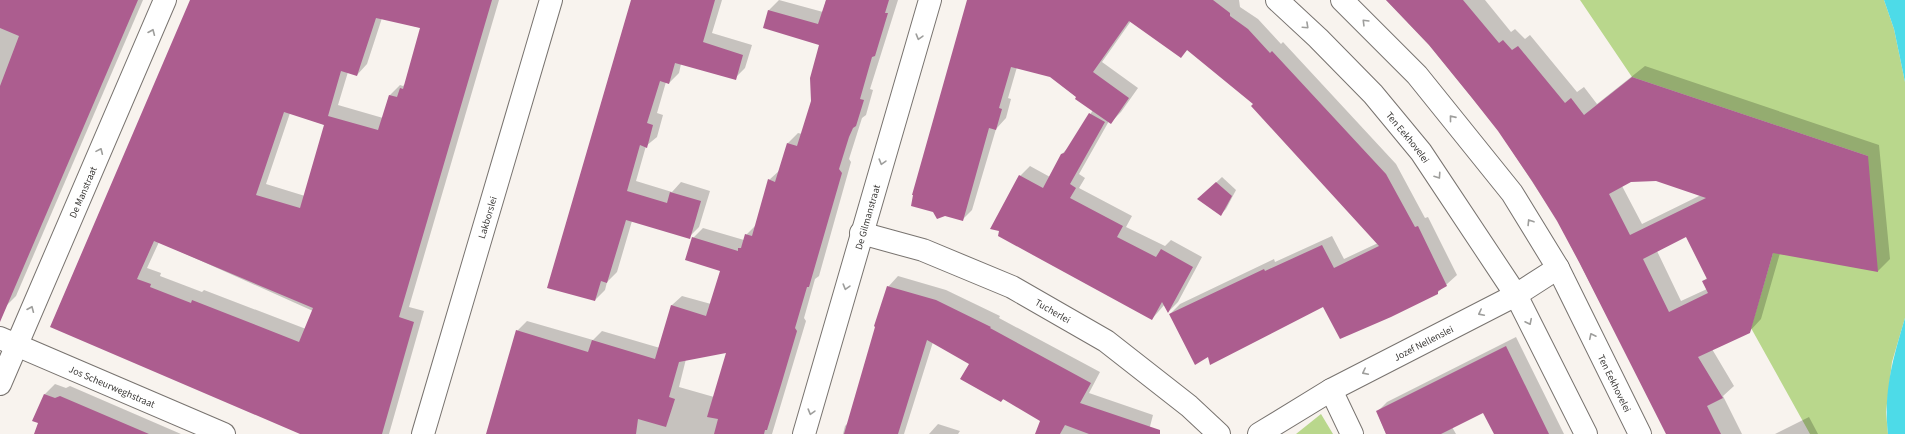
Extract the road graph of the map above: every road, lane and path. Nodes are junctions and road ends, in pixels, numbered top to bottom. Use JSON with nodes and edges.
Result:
{"nodes":[{"id":1,"x":165,"y":0,"type":"edge"},
{"id":2,"x":551,"y":0,"type":"edge"},
{"id":3,"x":930,"y":0,"type":"edge"},
{"id":4,"x":1277,"y":0,"type":"edge"},
{"id":5,"x":1342,"y":0,"type":"edge"},
{"id":6,"x":861,"y":233,"type":"junction"},
{"id":7,"x":1558,"y":268,"type":"junction"},
{"id":8,"x":1516,"y":295,"type":"junction"},
{"id":9,"x":8,"y":341,"type":"edge"},
{"id":10,"x":0,"y":384,"type":"edge"},
{"id":11,"x":1331,"y":390,"type":"junction"},
{"id":12,"x":224,"y":434,"type":"edge"},
{"id":13,"x":423,"y":434,"type":"edge"},
{"id":14,"x":804,"y":434,"type":"edge"},
{"id":15,"x":1219,"y":434,"type":"edge"},
{"id":16,"x":1259,"y":434,"type":"edge"},
{"id":17,"x":1352,"y":434,"type":"edge"},
{"id":18,"x":1586,"y":434,"type":"edge"},
{"id":19,"x":1640,"y":434,"type":"edge"}],
"edges":[{"from":9,"to":1,"type":"street","name":"De Manstraat","one_way":true},
{"from":2,"to":13,"type":"street","name":"Lakborslei"},
{"from":3,"to":6,"type":"street","name":"De Gilmanstraat","one_way":true},
{"from":4,"to":8,"type":"street","name":"Ten Eekhovelei","one_way":true},
{"from":7,"to":5,"type":"street","name":"Ten Eekhovelei","one_way":true},
{"from":6,"to":14,"type":"street","name":"De Gilmanstraat","one_way":true},
{"from":6,"to":15,"type":"street","name":"Tucherlei"},
{"from":7,"to":8,"type":"street"},
{"from":19,"to":7,"type":"street","name":"Ten Eekhovelei","one_way":true},
{"from":8,"to":11,"type":"street","name":"Jozef Nellenslei","one_way":true},
{"from":8,"to":18,"type":"street","name":"Ten Eekhovelei","one_way":true},
{"from":9,"to":10,"type":"street","name":"De Manstraat"},
{"from":9,"to":12,"type":"street","name":"Jos Scheurweghstraat"},
{"from":11,"to":16,"type":"street","name":"Jozef Nellenslei"},
{"from":11,"to":17,"type":"street"}]}
